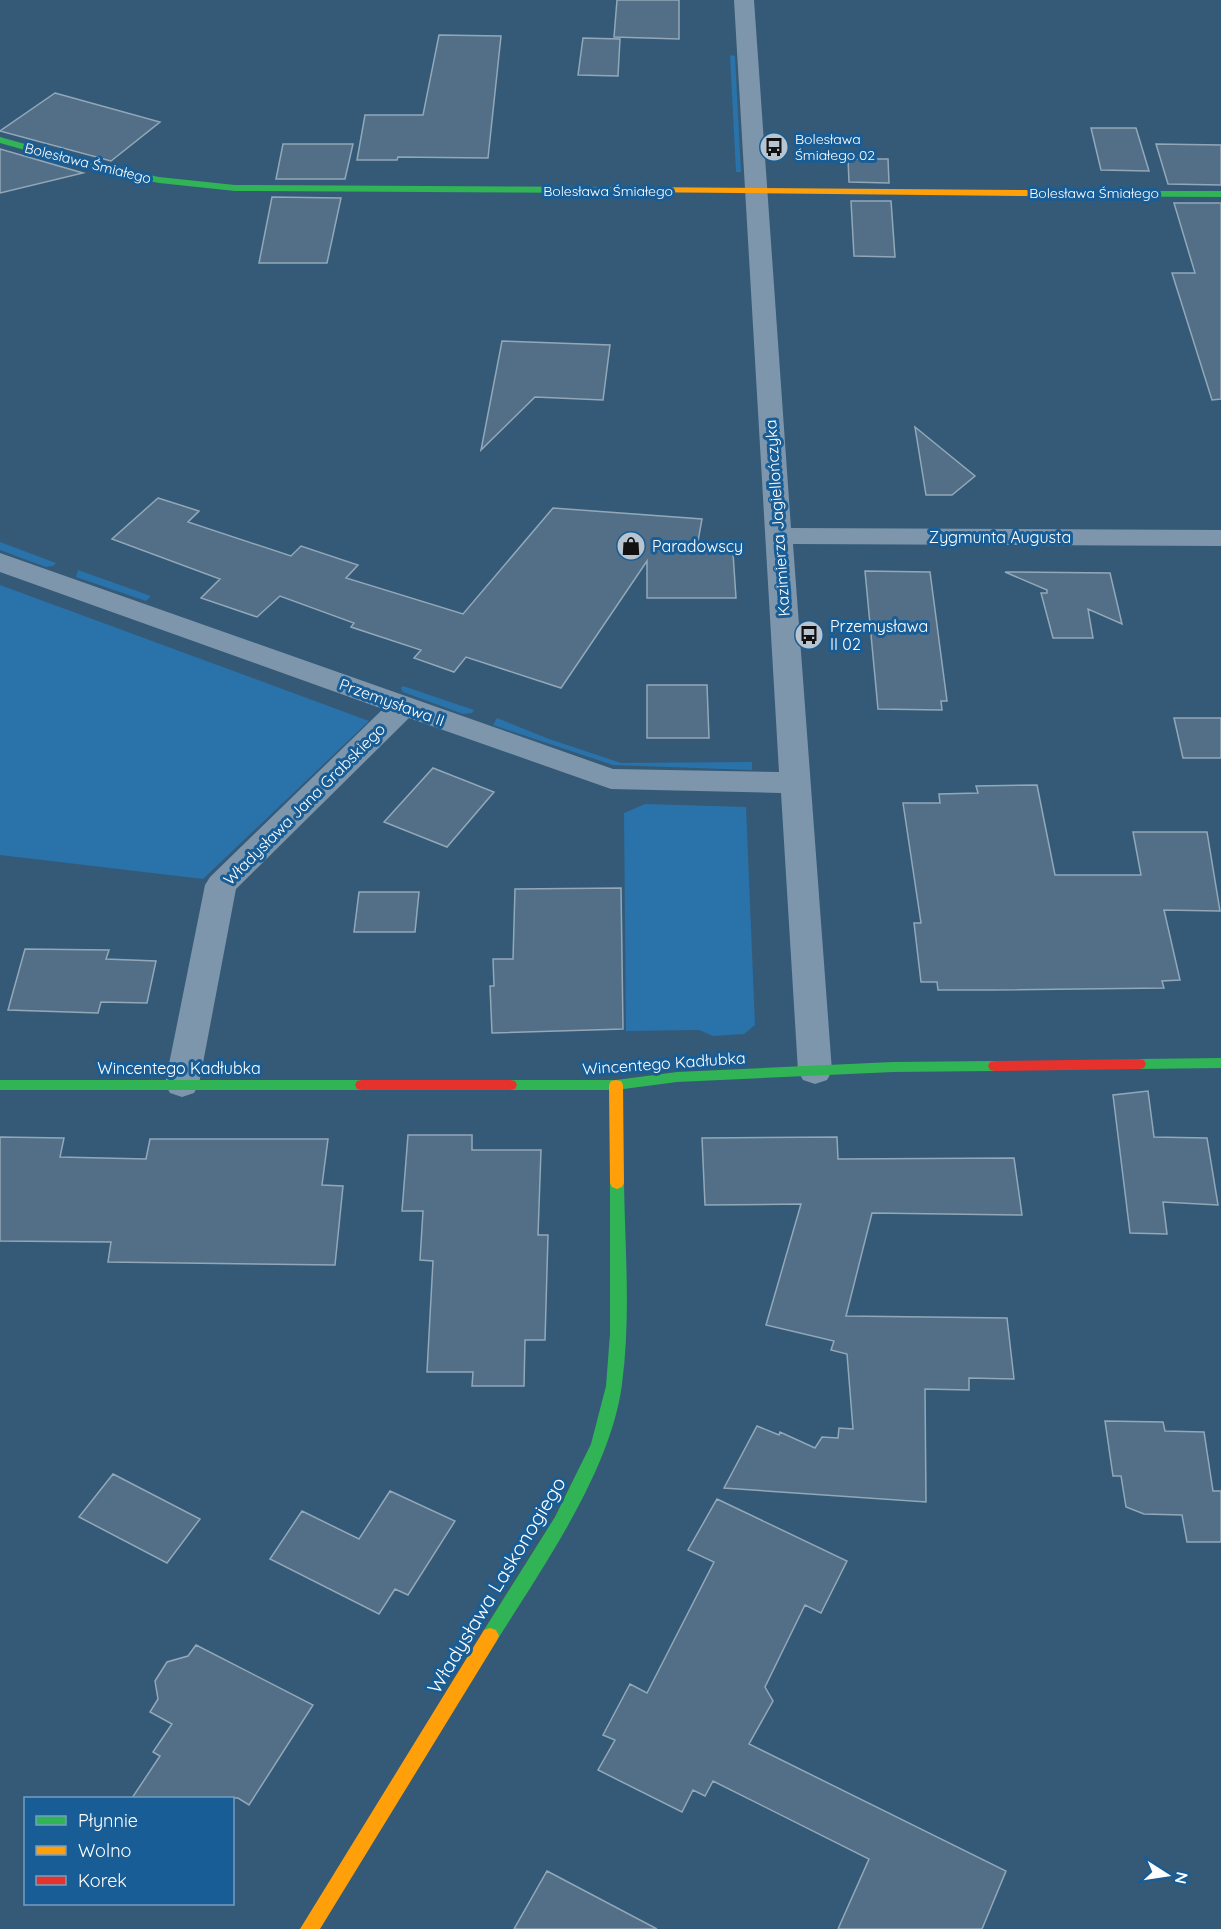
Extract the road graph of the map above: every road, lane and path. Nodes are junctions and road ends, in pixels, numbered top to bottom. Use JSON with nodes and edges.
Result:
{"nodes":[{"id":1,"x":744,"y":0,"type":"edge"},
{"id":2,"x":0,"y":140,"type":"edge"},
{"id":3,"x":756,"y":191,"type":"junction"},
{"id":4,"x":1221,"y":194,"type":"edge"},
{"id":5,"x":779,"y":536,"type":"junction"},
{"id":6,"x":1221,"y":538,"type":"edge"},
{"id":7,"x":0,"y":562,"type":"edge"},
{"id":8,"x":403,"y":706,"type":"junction"},
{"id":9,"x":796,"y":783,"type":"junction"},
{"id":10,"x":1221,"y":1064,"type":"edge"},
{"id":11,"x":815,"y":1071,"type":"junction"},
{"id":12,"x":182,"y":1084,"type":"junction"},
{"id":13,"x":0,"y":1085,"type":"edge"},
{"id":14,"x":616,"y":1086,"type":"junction"},
{"id":15,"x":309,"y":1929,"type":"edge"}],
"edges":[{"from":1,"to":3,"type":"street","name":"Kazimierza Jagiellończyka"},
{"from":2,"to":3,"type":"street","name":"Bolesława Śmiałego"},
{"from":3,"to":4,"type":"street","name":"Bolesława Śmiałego"},
{"from":3,"to":5,"type":"street","name":"Kazimierza Jagiellończyka"},
{"from":5,"to":6,"type":"street","name":"Zygmunta Augusta"},
{"from":5,"to":9,"type":"street","name":"Kazimierza Jagiellończyka"},
{"from":7,"to":8,"type":"street","name":"Przemysława II"},
{"from":8,"to":9,"type":"street","name":"Przemysława II"},
{"from":8,"to":12,"type":"street","name":"Władysława Jana Grabskiego"},
{"from":9,"to":11,"type":"street","name":"Kazimierza Jagiellończyka"},
{"from":10,"to":11,"type":"street","name":"Wincentego Kadłubka"},
{"from":11,"to":14,"type":"street","name":"Wincentego Kadłubka"},
{"from":12,"to":13,"type":"street","name":"Wincentego Kadłubka"},
{"from":12,"to":14,"type":"street","name":"Wincentego Kadłubka"},
{"from":14,"to":15,"type":"street","name":"Władysława Laskonogiego"}]}
